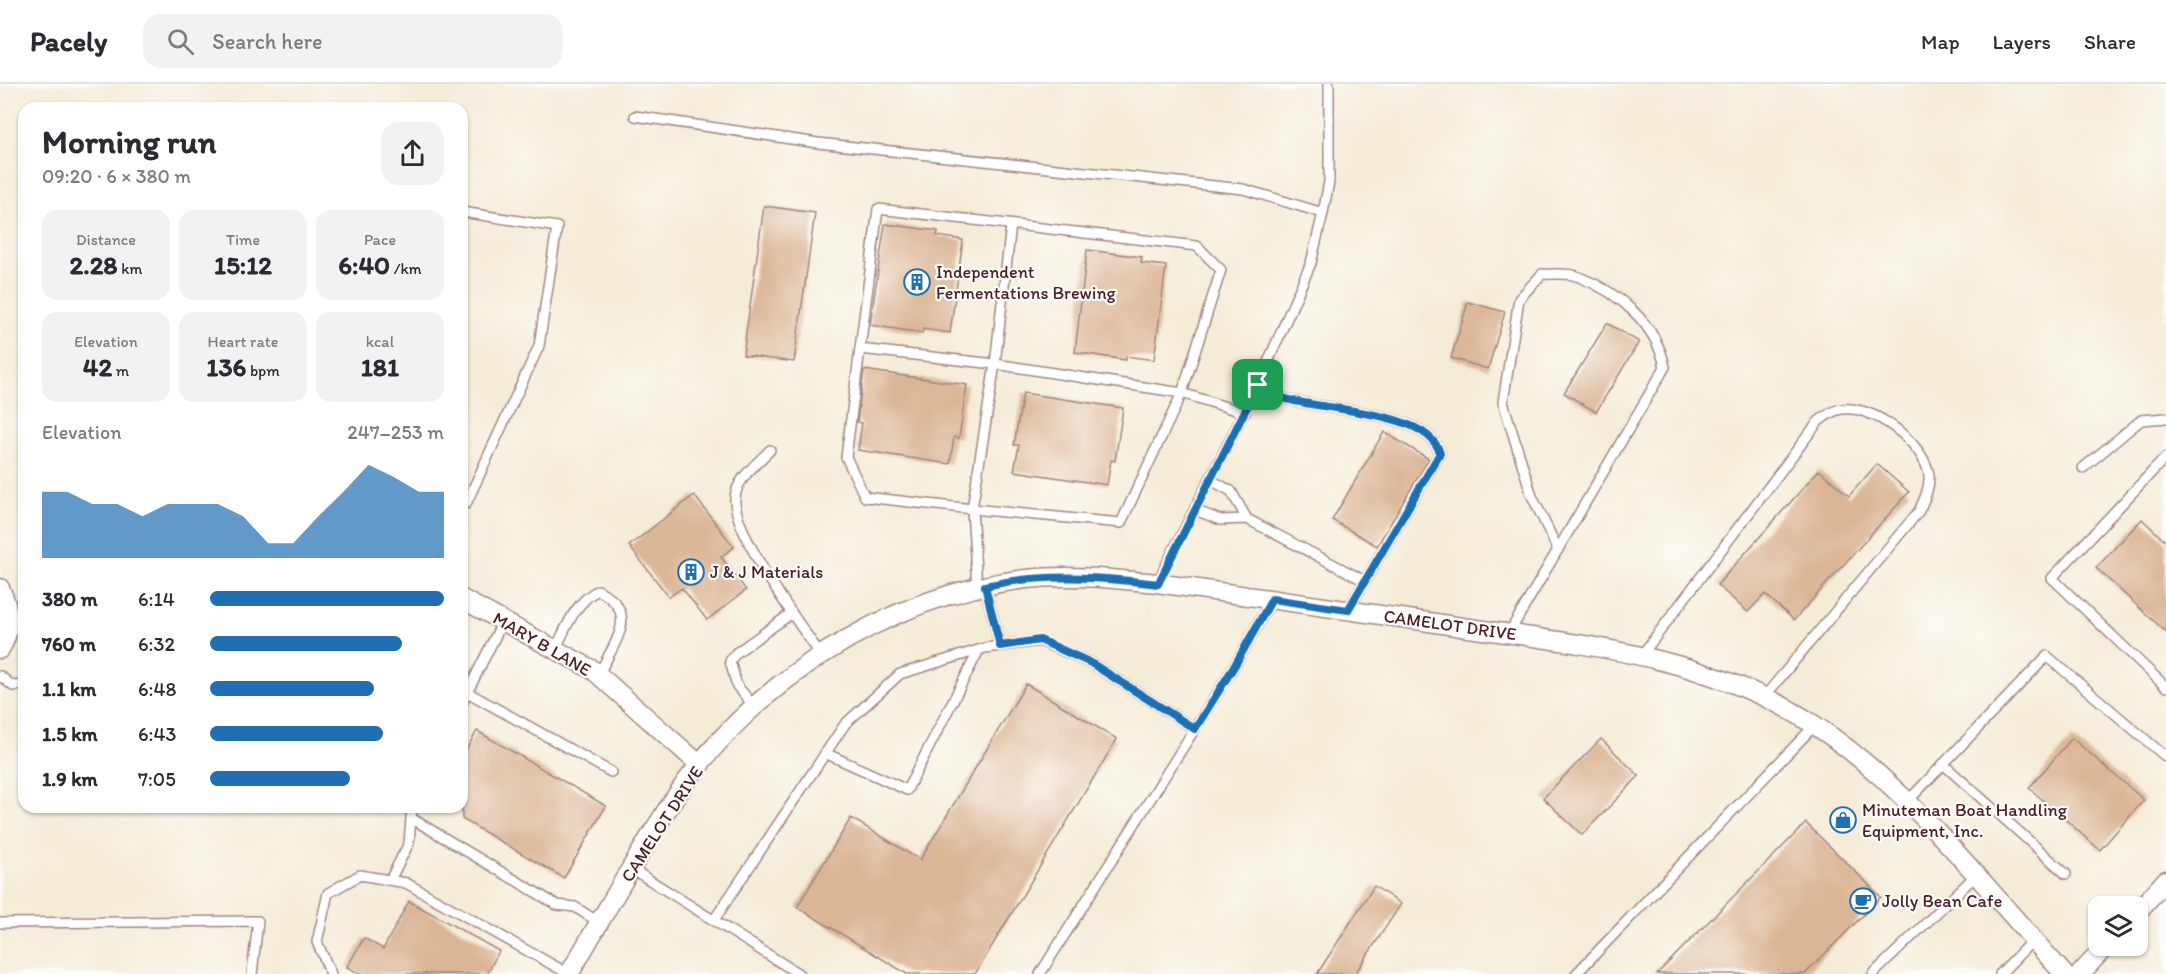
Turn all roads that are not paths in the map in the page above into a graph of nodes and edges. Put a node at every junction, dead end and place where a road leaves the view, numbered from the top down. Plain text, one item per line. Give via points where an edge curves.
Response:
1 (1329, 84) edge
2 (635, 116) dead end
3 (468, 213) edge
4 (1323, 213) junction
5 (1011, 225) junction
6 (860, 349) junction
7 (995, 364) junction
8 (1258, 385) junction
9 (1182, 393) junction
10 (1245, 413) junction
11 (2166, 418) edge
12 (770, 450) dead end
13 (2166, 457) edge
14 (2083, 468) dead end
15 (1211, 480) junction
16 (468, 500) edge
17 (972, 509) junction
18 (1195, 510) junction
19 (1247, 519) junction
20 (1558, 550) junction
21 (1365, 581) junction
22 (1158, 584) junction
23 (981, 587) junction
24 (0, 588) edge
25 (1272, 599) junction
26 (468, 602) edge
27 (1348, 610) junction
28 (792, 613) junction
29 (503, 621) junction
30 (16, 623) edge
31 (1509, 633) junction
32 (1000, 646) junction
33 (0, 649) edge
34 (555, 650) junction
35 (979, 650) junction
36 (821, 655) junction
37 (1641, 656) junction
38 (0, 676) edge
39 (598, 676) junction
40 (18, 686) edge
41 (2166, 687) edge
42 (468, 690) edge
43 (468, 693) edge
44 (1765, 696) junction
45 (754, 706) junction
46 (1815, 725) junction
47 (1195, 729) junction
48 (825, 753) junction
49 (2166, 757) edge
50 (1943, 764) junction
51 (700, 765) junction
52 (611, 772) dead end
53 (1906, 802) junction
54 (411, 813) edge
55 (411, 818) junction
56 (632, 869) junction
57 (2066, 874) dead end
58 (1976, 876) junction
59 (390, 880) junction
60 (2166, 880) edge
61 (2148, 900) edge
62 (714, 920) junction
63 (0, 923) edge
64 (600, 923) junction
65 (2033, 940) junction
66 (2097, 956) edge
67 (252, 974) edge
68 (331, 974) edge
69 (569, 974) edge
70 (799, 974) edge
71 (1040, 974) edge
72 (1576, 974) edge
73 (1873, 974) edge
74 (2000, 974) edge
75 (2064, 974) edge
76 (2080, 974) edge

1 - 4 lane via 1329,182
2 - 4 lane via 818,143 1243,189
3 - 16 lane via 557,227 539,346
4 - 8 lane via 1311,263
5 - 6 lane via 878,209
5 - 7 lane
5 - 9 lane via 1197,246 1221,270
6 - 7 lane
6 - 17 lane via 846,457 865,496
7 - 9 lane
7 - 17 lane
8 - 10 lane
8 - 21 lane via 1282,398 1407,423 1429,435 1436,444 1440,453
9 - 10 lane
9 - 17 lane via 1121,523
10 - 15 lane
11 - 14 lane via 2141,420
12 - 28 lane via 739,484 735,497 737,517
13 - 41 lane via 2052,578
15 - 18 lane
15 - 19 lane via 1231,491
17 - 23 lane
18 - 19 lane via 1220,520
18 - 22 lane
19 - 21 lane
20 - 20 lane via 1665,367 1661,348 1643,319 1617,298 1577,276 1542,274 1519,299 1503,402 1532,496
20 - 31 lane
21 - 27 lane
22 - 23 street, CAMELOT DRIVE via 1047,577
22 - 25 street, CAMELOT DRIVE
23 - 32 lane
23 - 36 street, CAMELOT DRIVE via 909,611
24 - 30 street
25 - 27 street, CAMELOT DRIVE
25 - 47 lane
26 - 29 street, MARY B LANE
27 - 31 street, CAMELOT DRIVE
28 - 36 lane
28 - 45 lane via 730,661 737,686
29 - 34 street, MARY B LANE
29 - 42 lane
30 - 33 street
31 - 37 street, CAMELOT DRIVE
32 - 35 lane
32 - 47 lane via 1040,640 1091,663
34 - 39 street, MARY B LANE
34 - 39 lane via 578,607 590,595 598,590 614,598 623,618
35 - 48 lane via 900,674 844,724
35 - 48 lane via 907,790
36 - 45 street, CAMELOT DRIVE
37 - 44 street, CAMELOT DRIVE via 1707,674
37 - 44 lane via 1818,422 1842,409 1874,414 1897,429 1923,461 1929,475 1928,489 1919,511
38 - 40 lane
39 - 51 street, MARY B LANE
43 - 52 lane
44 - 46 street, CAMELOT DRIVE
45 - 51 street, CAMELOT DRIVE
46 - 53 street, CAMELOT DRIVE via 1844,745
46 - 72 lane
47 - 71 lane
48 - 62 lane
49 - 50 lane via 2047,656
50 - 53 lane
50 - 57 lane
51 - 56 street, CAMELOT DRIVE via 672,801
53 - 58 street, CAMELOT DRIVE
54 - 55 lane
55 - 59 lane via 409,843
55 - 64 lane via 557,905 575,907
56 - 62 lane
56 - 64 street, CAMELOT DRIVE
58 - 65 street, CAMELOT DRIVE
58 - 73 lane
59 - 68 lane via 360,875 328,893 317,942
59 - 69 lane via 406,883
60 - 61 street
62 - 70 lane
63 - 67 lane via 258,921
64 - 69 street, CAMELOT DRIVE
65 - 74 lane
65 - 75 street, CAMELOT DRIVE
66 - 76 street

